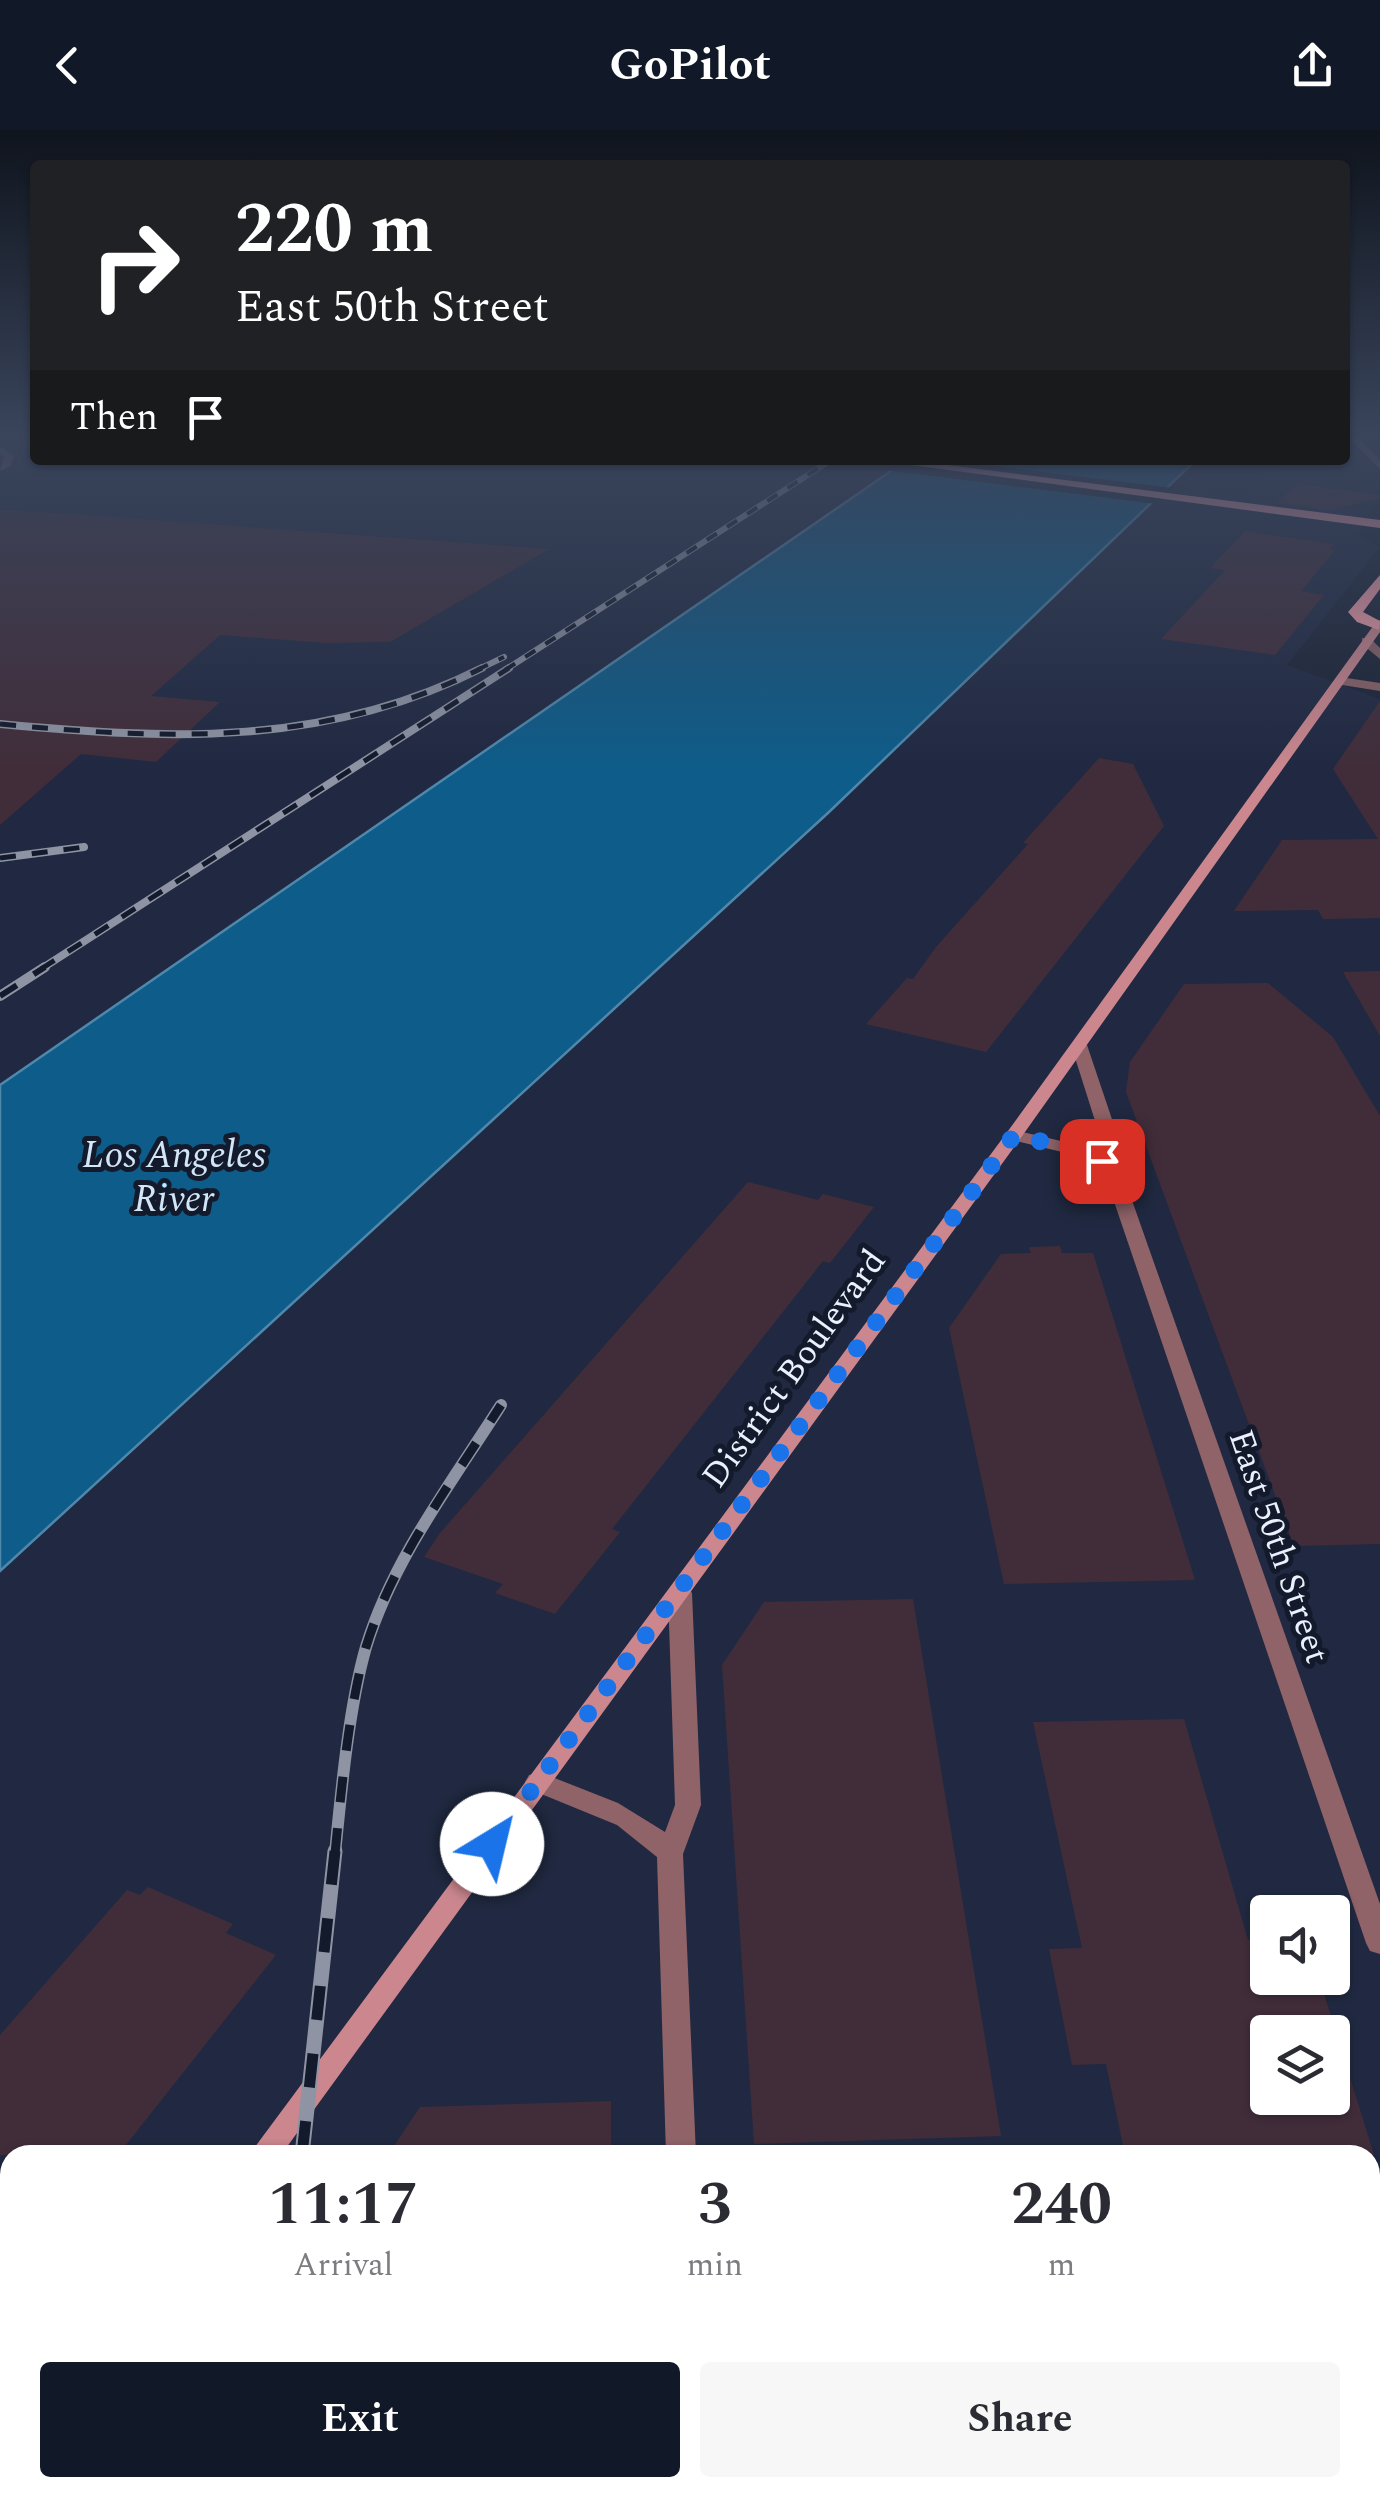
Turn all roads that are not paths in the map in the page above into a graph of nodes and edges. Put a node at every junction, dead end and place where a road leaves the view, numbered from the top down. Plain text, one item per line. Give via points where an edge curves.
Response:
1 (1380, 580) edge
2 (1379, 625) edge
3 (1366, 642) junction
4 (1380, 654) edge
5 (1340, 681) junction
6 (1380, 688) edge
7 (1078, 1045) junction
8 (1014, 1135) junction
9 (1113, 1172) junction
10 (680, 1593) junction
11 (538, 1782) junction
12 (670, 1854) junction
13 (1380, 1942) edge
14 (271, 2145) edge
15 (681, 2145) edge

1 - 2 main road via 1355,612
2 - 3 main road, District Boulevard
3 - 4 street
3 - 5 main road, District Boulevard
5 - 6 street
5 - 7 main road, District Boulevard
7 - 8 main road, District Boulevard
7 - 9 street, East 50th Street via 1112,1146
8 - 9 street via 1085,1152
8 - 10 main road, District Boulevard
9 - 13 street, East 50th Street
10 - 11 main road, District Boulevard
10 - 12 street via 688,1806
11 - 12 street via 633,1822
11 - 14 main road, District Boulevard
12 - 15 street

